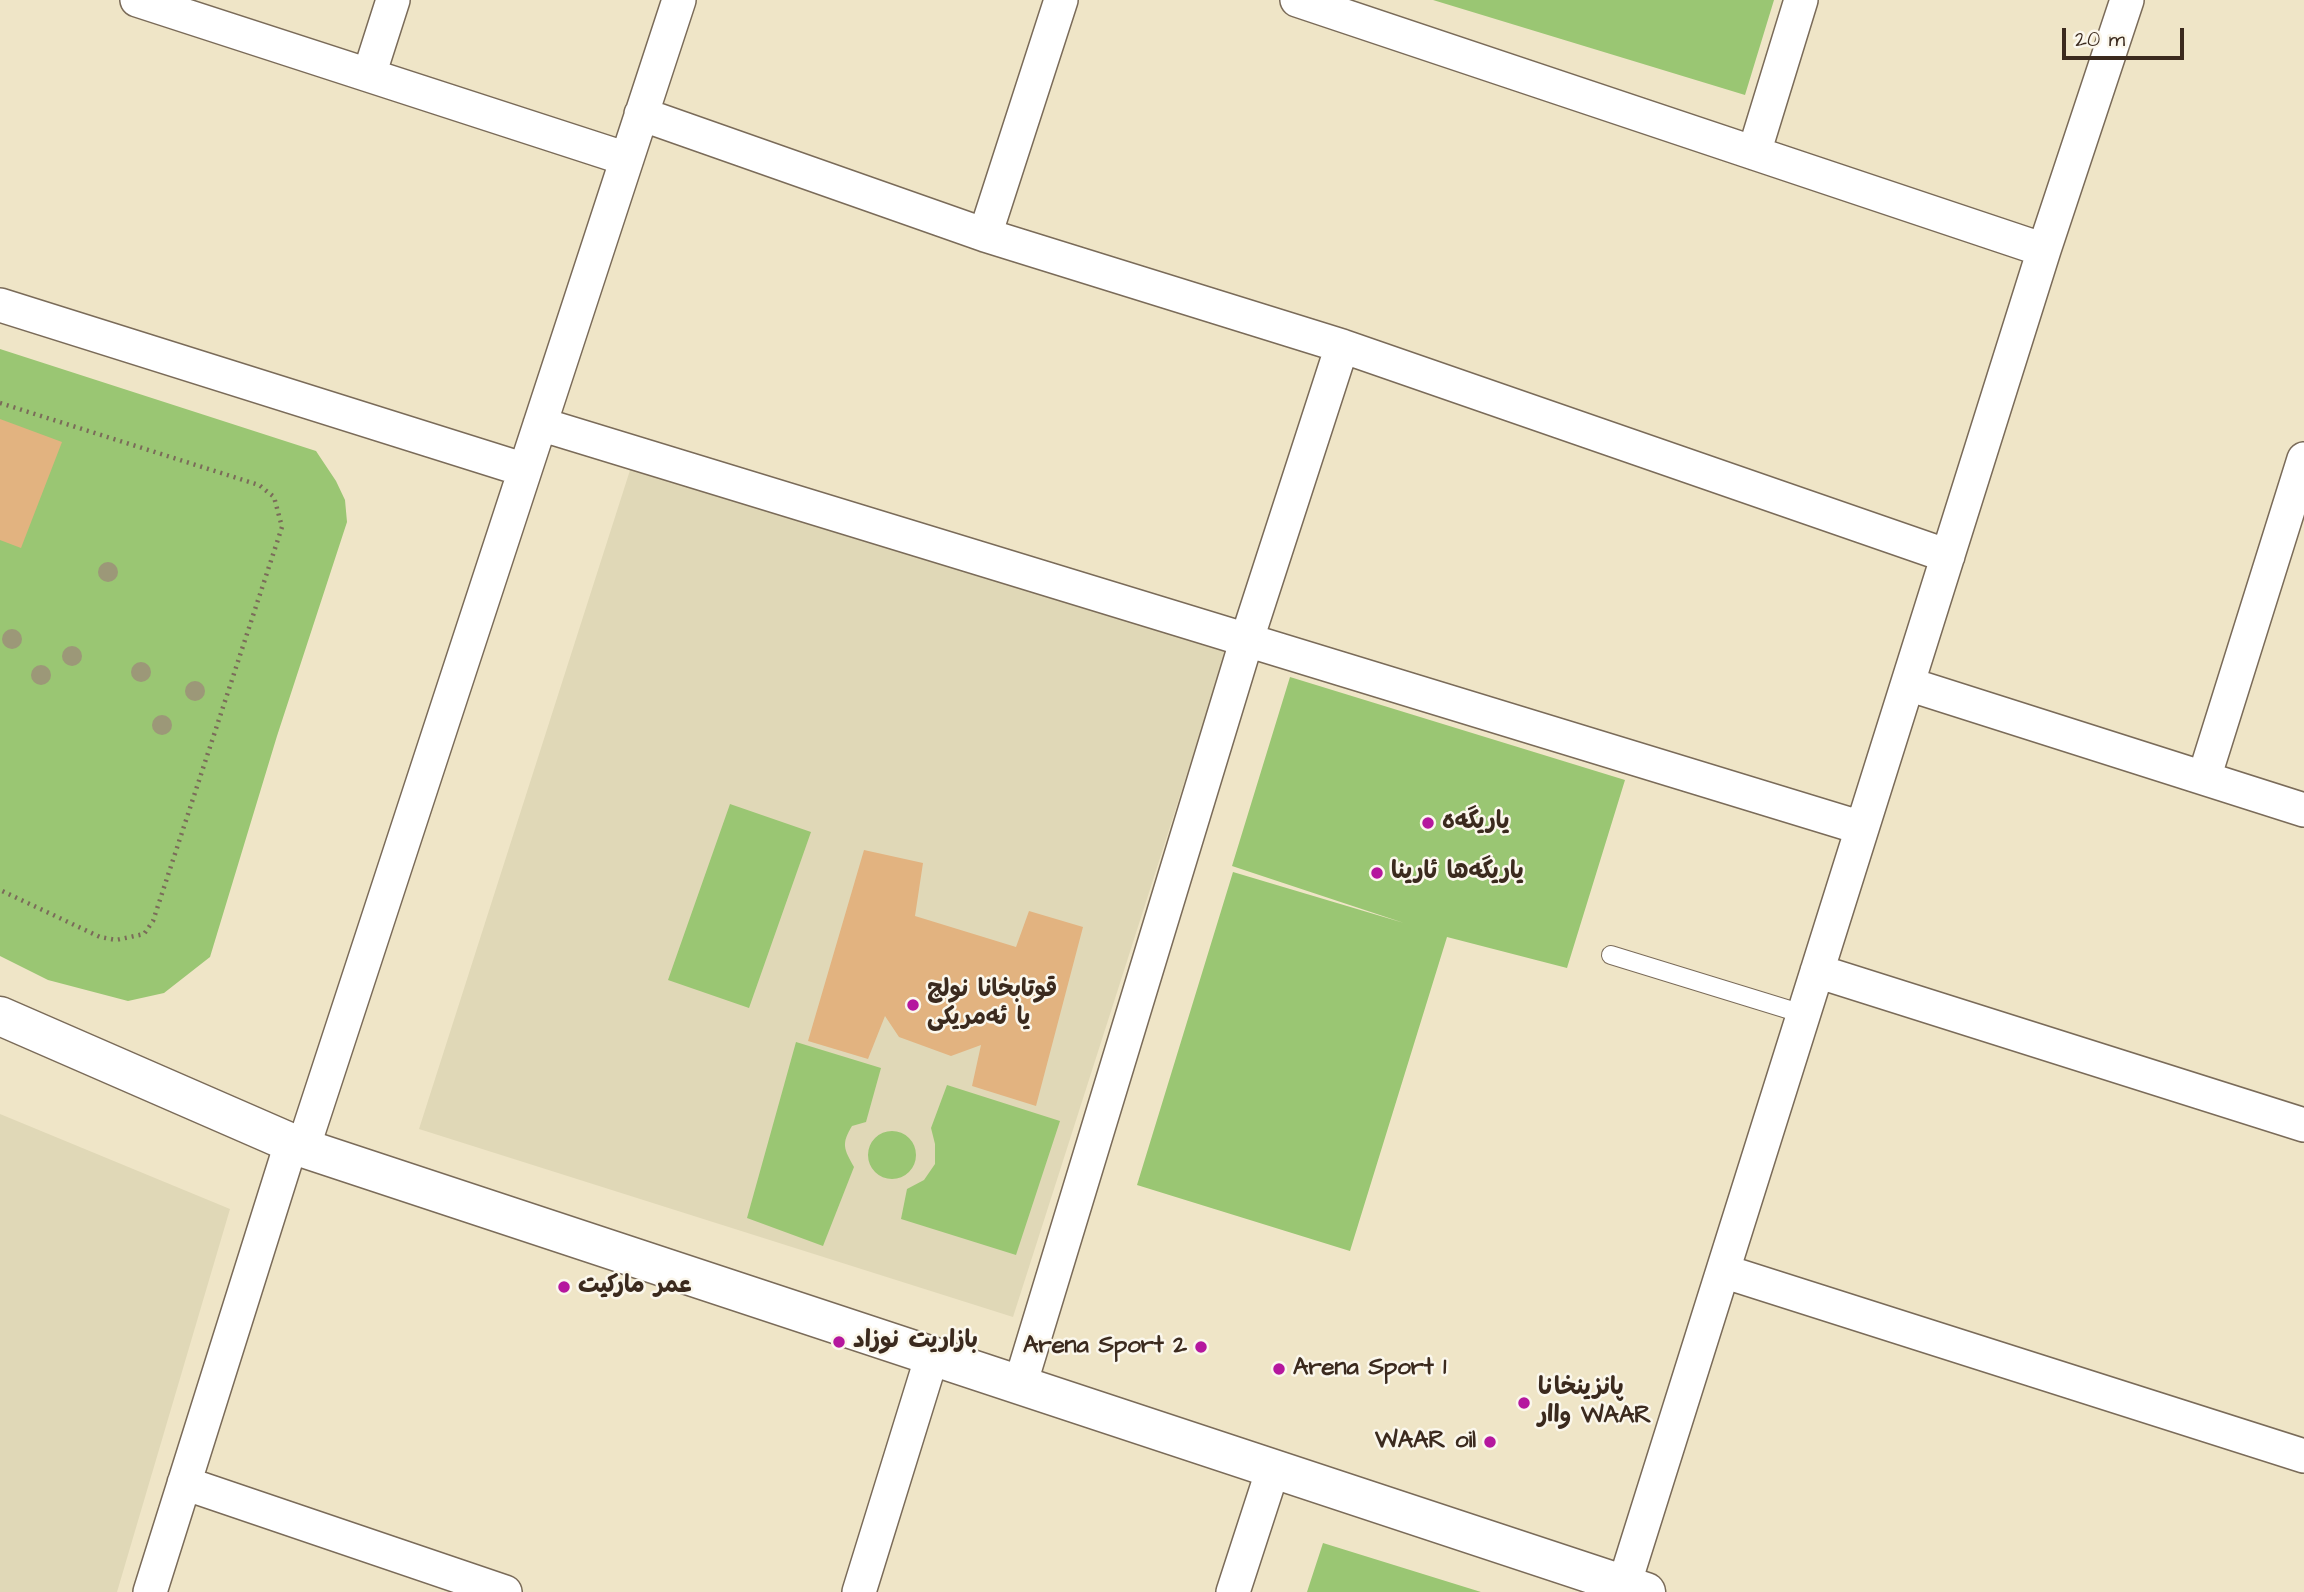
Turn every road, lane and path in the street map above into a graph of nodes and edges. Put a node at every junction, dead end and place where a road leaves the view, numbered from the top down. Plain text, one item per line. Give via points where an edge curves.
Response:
1 (137, 0) edge
2 (393, 0) edge
3 (679, 0) edge
4 (1062, 0) edge
5 (1297, 0) edge
6 (1801, 0) edge
7 (2127, 0) edge
8 (369, 75) junction
9 (641, 114) junction
10 (1754, 153) junction
11 (626, 159) junction
12 (985, 235) junction
13 (2044, 250) junction
14 (0, 305) edge
15 (1342, 346) junction
16 (0, 403) edge
17 (540, 424) junction
18 (2304, 459) edge
19 (525, 470) junction
20 (1948, 556) junction
21 (1247, 639) junction
22 (1908, 684) junction
23 (2204, 778) junction
24 (2304, 810) edge
25 (1862, 828) junction
26 (0, 890) edge
27 (1611, 955) dead end
28 (1817, 971) junction
29 (1803, 1014) junction
30 (0, 1016) edge
31 (2304, 1125) edge
32 (297, 1146) junction
33 (1723, 1271) junction
34 (933, 1356) junction
35 (1020, 1385) junction
36 (2304, 1456) edge
37 (1273, 1469) junction
38 (184, 1483) junction
39 (1635, 1588) edge
40 (150, 1592) edge
41 (505, 1592) edge
42 (859, 1592) edge
43 (1233, 1592) edge

1 - 8 street
2 - 8 street
3 - 9 street
4 - 12 street
5 - 10 street
6 - 10 street
7 - 13 street
8 - 11 street
9 - 11 street
9 - 12 street
10 - 13 street
11 - 17 street
12 - 15 street
13 - 20 street
14 - 19 street
15 - 20 street
15 - 21 street
16 - 26 path via 259,485 274,497 282,527 153,921 144,934 116,940 100,937
17 - 19 street
17 - 21 street
18 - 23 street
19 - 32 street
20 - 22 street
21 - 25 street
21 - 35 street
22 - 23 street
22 - 25 street
23 - 24 street
25 - 28 street
27 - 29 lane
28 - 29 street
28 - 31 street
29 - 33 street
30 - 32 street
32 - 34 street
32 - 38 street
33 - 36 street
33 - 39 street
34 - 35 street
34 - 42 street
35 - 37 street
37 - 39 street
37 - 43 street
38 - 40 street
38 - 41 street

